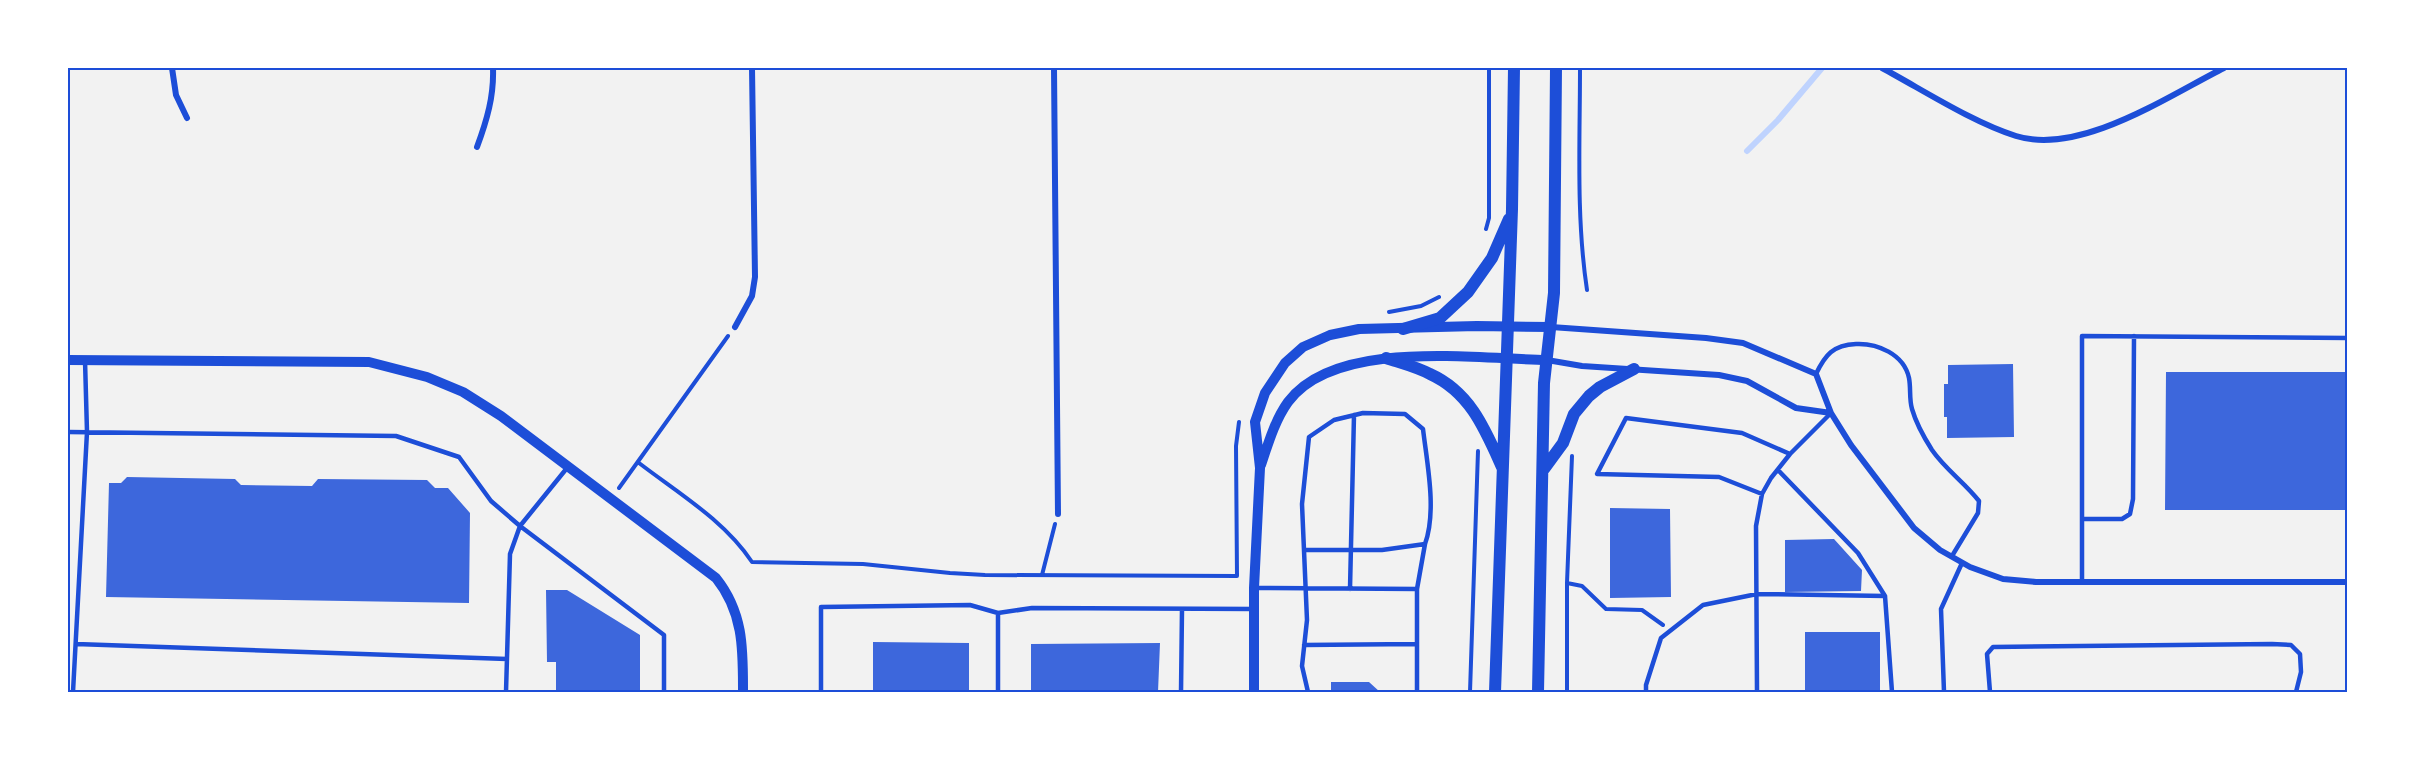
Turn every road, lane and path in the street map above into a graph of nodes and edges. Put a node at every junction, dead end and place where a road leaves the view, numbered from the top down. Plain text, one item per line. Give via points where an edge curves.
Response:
1 (172, 68) edge
2 (493, 68) edge
3 (752, 68) edge
4 (1054, 68) edge
5 (1489, 68) edge
6 (1514, 68) edge
7 (1556, 68) edge
8 (1580, 68) edge
9 (1882, 68) edge
10 (2224, 68) edge
11 (187, 118) dead end
12 (477, 147) dead end
13 (1512, 209) junction
14 (1486, 230) dead end
15 (1587, 290) dead end
16 (735, 327) joint
17 (1508, 327) junction
18 (1551, 327) junction
19 (1403, 329) junction
20 (2134, 336) junction
21 (2348, 338) edge
22 (1386, 358) junction
23 (1507, 359) junction
24 (68, 360) edge
25 (85, 360) junction
26 (1547, 360) junction
27 (1634, 369) junction
28 (1816, 374) junction
29 (1831, 413) junction
30 (1354, 415) junction
31 (68, 432) edge
32 (87, 432) junction
33 (1478, 449) dead end
34 (1573, 452) dead end
35 (1790, 454) junction
36 (639, 463) junction
37 (568, 466) junction
38 (1260, 468) junction
39 (1544, 469) junction
40 (1778, 470) junction
41 (1504, 471) junction
42 (1762, 494) junction
43 (612, 498) junction
44 (1058, 514) joint
45 (2082, 519) junction
46 (520, 526) junction
47 (1425, 544) junction
48 (1305, 550) junction
49 (1350, 550) junction
50 (1952, 556) junction
51 (1962, 563) junction
52 (1042, 575) junction
53 (1237, 576) dead end
54 (2082, 582) junction
55 (2348, 582) edge
56 (1567, 583) junction
57 (1254, 588) junction
58 (1307, 589) junction
59 (1350, 589) junction
60 (1417, 589) junction
61 (1756, 594) junction
62 (1885, 596) junction
63 (1182, 609) junction
64 (1254, 609) junction
65 (998, 614) junction
66 (1671, 630) junction
67 (76, 644) junction
68 (1417, 644) junction
69 (1304, 645) junction
70 (507, 659) junction
71 (73, 693) edge
72 (506, 693) edge
73 (664, 693) edge
74 (743, 693) edge
75 (821, 693) edge
76 (998, 693) edge
77 (1181, 693) edge
78 (1254, 693) edge
79 (1308, 693) edge
80 (1417, 693) edge
81 (1470, 693) edge
82 (1495, 693) edge
83 (1538, 693) edge
84 (1567, 693) edge
85 (1646, 693) edge
86 (1757, 693) edge
87 (1892, 693) edge
88 (1944, 693) edge
89 (1990, 693) edge
90 (2296, 693) edge

1 - 11 street via 176,94
2 - 12 street via 489,117
3 - 16 street via 755,277 752,296
4 - 44 street
5 - 14 path
6 - 13 main road
7 - 18 main road
8 - 15 path via 1579,211
9 - 10 street via 1988,125 2018,137 2048,140 2079,137 2109,127
13 - 17 main road
13 - 19 main road via 1492,258 1468,292 1440,318
16 - 36 path
17 - 18 street
17 - 19 street
17 - 23 main road
18 - 26 main road
18 - 28 street via 1743,343
19 - 38 street via 1359,329 1330,335 1303,347 1285,363 1265,393 1255,422
20 - 21 lane
20 - 45 lane via 2130,514 2122,519
20 - 45 lane via 2082,336
22 - 23 street
22 - 38 street via 1350,364 1301,388 1287,402
22 - 41 main road via 1429,373 1460,393 1480,418
23 - 26 street
23 - 41 main road
24 - 25 street
25 - 32 lane
25 - 37 street via 369,362 426,377 463,392
26 - 27 street
26 - 39 main road
27 - 29 street via 1719,375 1747,381 1796,408
27 - 39 main road via 1589,396 1574,414 1563,442
28 - 29 street
28 - 50 lane via 1824,357 1846,344 1863,343 1886,349 1903,364 1909,377 1912,411 1932,450 1979,501 1978,513
29 - 35 lane
29 - 50 street via 1914,528
30 - 47 lane via 1405,414 1423,429 1429,477 1429,531
30 - 48 lane via 1334,420 1309,437 1302,504
30 - 49 lane
31 - 32 lane
32 - 46 lane via 396,436 459,457 491,501
32 - 67 lane
33 - 81 path
34 - 56 path
35 - 40 lane
35 - 42 lane via 1742,432 1626,418 1597,474 1719,477
36 - 43 path
36 - 52 path via 716,521 752,562
37 - 43 street
37 - 46 lane
38 - 57 street
39 - 83 main road
40 - 42 lane
40 - 62 lane via 1858,553
41 - 82 main road
42 - 61 lane via 1756,526
43 - 74 street via 716,578 728,593 740,630
44 - 52 path
45 - 54 lane
46 - 70 lane via 510,554
46 - 73 lane via 664,635
47 - 49 lane
47 - 60 lane
48 - 49 lane
48 - 58 lane
49 - 59 lane
50 - 51 street
51 - 54 street via 2003,579
51 - 88 lane via 1941,609
52 - 53 path
54 - 55 street
56 - 66 path via 1582,586 1606,609 1642,610
56 - 84 path
57 - 58 lane
57 - 64 street
58 - 59 lane
58 - 69 lane
59 - 60 lane
60 - 68 lane
61 - 62 lane
61 - 66 lane via 1703,605
61 - 86 lane
62 - 87 lane
63 - 64 lane
63 - 65 lane via 1032,608
63 - 77 lane
64 - 78 street
65 - 75 lane via 970,605 821,607
65 - 76 lane
66 - 85 lane via 1661,638
67 - 70 lane
67 - 71 lane
68 - 69 lane
68 - 80 lane
69 - 79 lane via 1302,666
70 - 72 lane
89 - 90 lane via 1987,654 1993,647 2272,644 2291,645 2300,654

